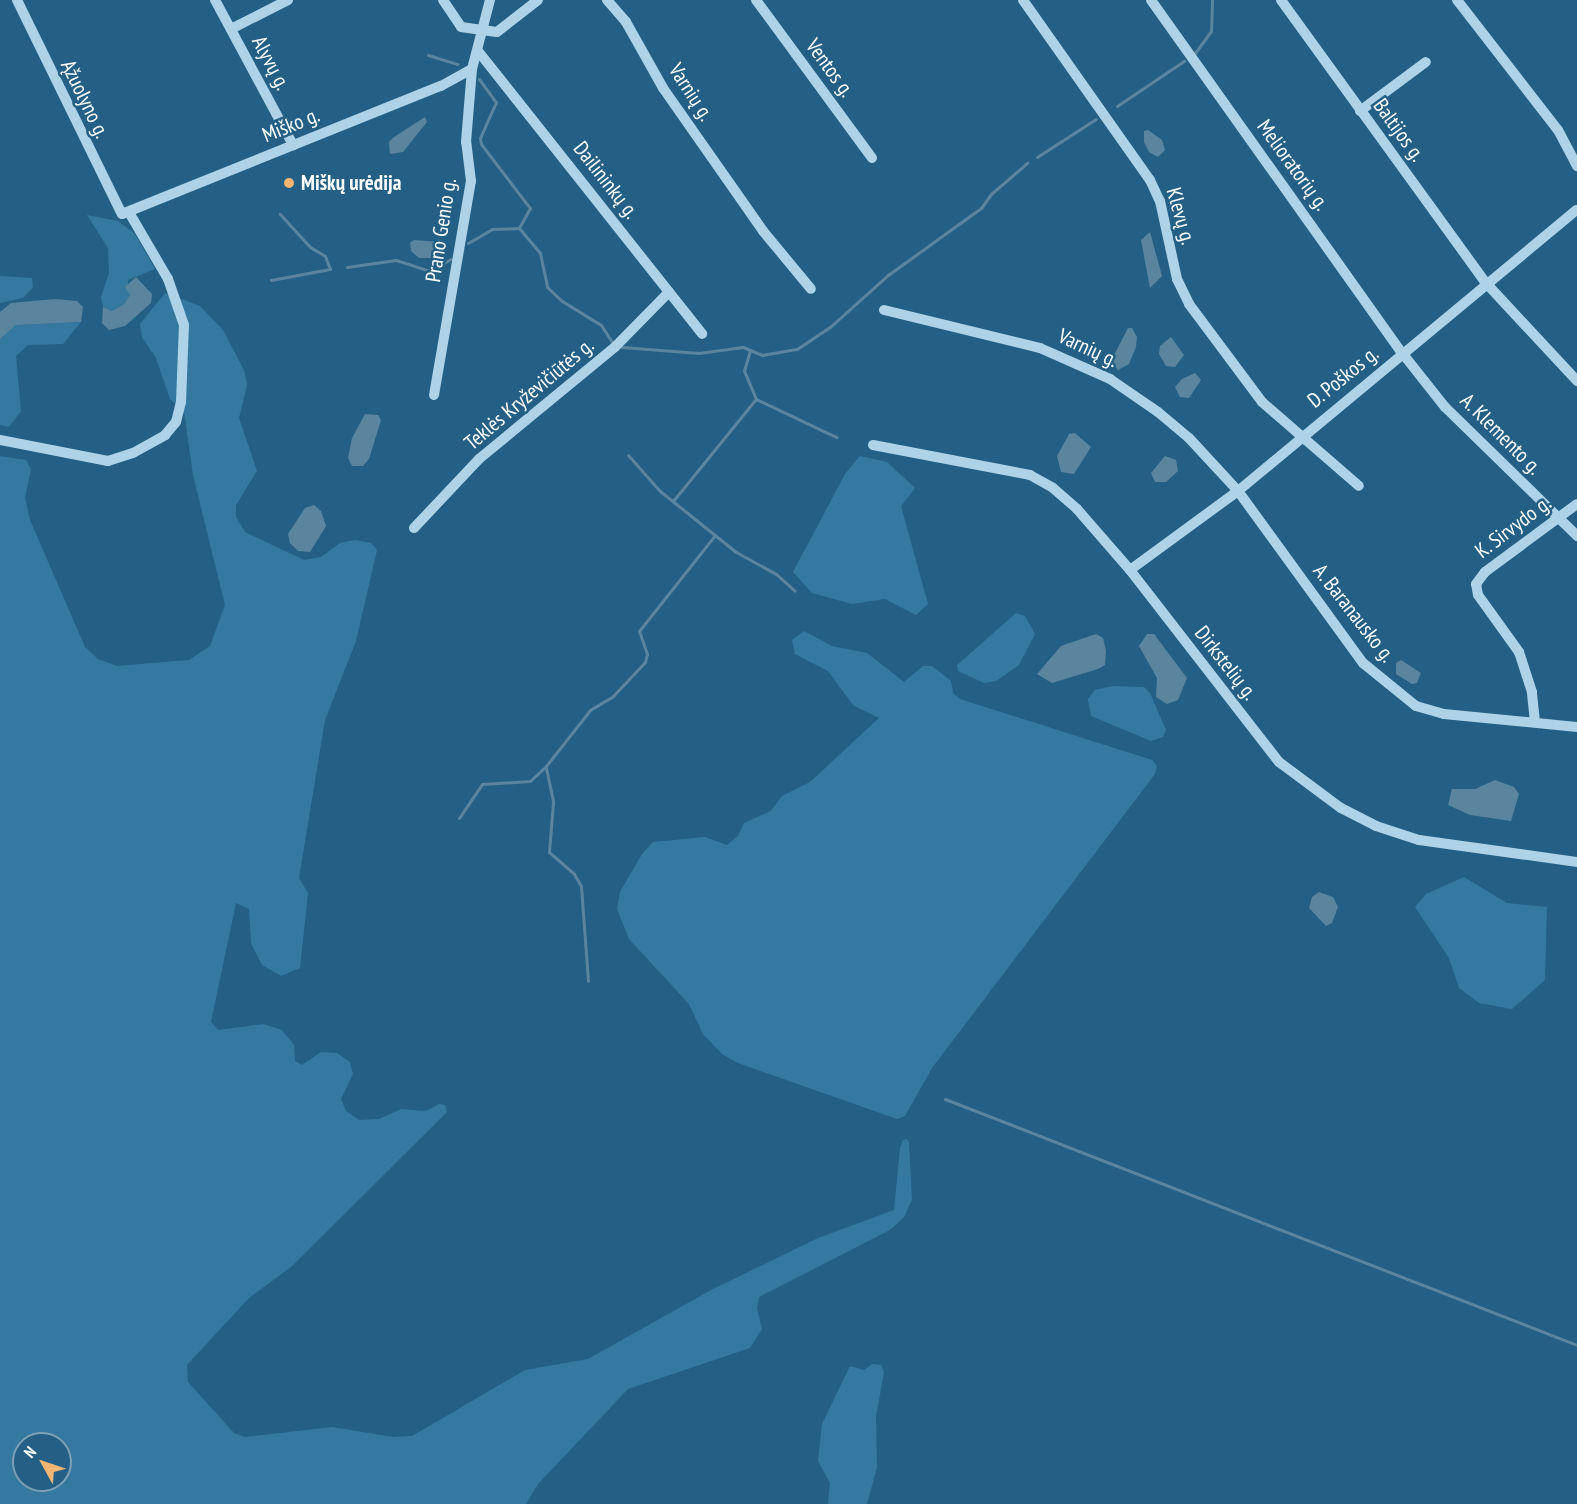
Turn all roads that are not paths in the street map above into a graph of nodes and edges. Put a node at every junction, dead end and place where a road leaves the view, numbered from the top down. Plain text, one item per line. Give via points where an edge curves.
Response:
1 (17, 0) edge
2 (215, 0) edge
3 (288, 0) edge
4 (443, 0) edge
5 (490, 0) edge
6 (538, 0) edge
7 (607, 0) edge
8 (756, 0) edge
9 (1023, 0) edge
10 (1151, 0) edge
11 (1281, 0) edge
12 (1457, 0) edge
13 (231, 29) junction
14 (484, 31) junction
15 (478, 51) junction
16 (1426, 62) dead end
17 (472, 69) junction
18 (1360, 111) junction
19 (293, 145) junction
20 (872, 159) dead end
21 (1577, 166) edge
22 (1577, 210) edge
23 (126, 214) junction
24 (1486, 283) junction
25 (811, 289) dead end
26 (669, 292) junction
27 (884, 310) dead end
28 (702, 334) dead end
29 (1403, 354) junction
30 (1577, 381) edge
31 (434, 395) dead end
32 (1304, 434) junction
33 (0, 440) edge
34 (873, 445) dead end
35 (1359, 486) dead end
36 (1238, 491) junction
37 (1577, 504) edge
38 (1559, 518) junction
39 (414, 528) dead end
40 (1577, 536) edge
41 (1130, 570) junction
42 (1536, 722) junction
43 (1577, 728) edge
44 (1577, 862) edge

1 - 23 street, Ąžuolyno g.
2 - 13 street, Alyvų g.
3 - 13 street
4 - 14 street via 461,27
5 - 14 street, Prano Genio g.
6 - 14 street via 504,29
7 - 25 street, Varnių g. via 626,22 663,88 763,231
8 - 20 street, Ventos g.
9 - 32 street, Klevų g. via 1150,180 1160,201 1177,279 1189,304 1262,402
10 - 29 street, Melioratorių g.
11 - 18 street, Baltijos g.
12 - 21 street via 1558,130
13 - 19 street, Alyvų g.
14 - 15 street, Prano Genio g.
15 - 17 street, Prano Genio g.
15 - 26 street, Dailininkų g.
16 - 18 street
17 - 19 street, Miško g. via 441,86
17 - 31 street, Prano Genio g. via 466,142 471,181
18 - 24 street, Baltijos g.
19 - 23 street, Miško g.
22 - 24 street, D. Poškos g.
23 - 33 street, Ąžuolyno g. via 168,279 184,325 181,402 176,423 165,435 133,453 108,461
24 - 29 street, D. Poškos g.
24 - 30 street, Baltijos g.
26 - 28 street, Dailininkų g.
26 - 39 street, Teklės Kryževičiūtės g. via 615,347 479,459
27 - 36 street, Varnių g. via 1040,348 1110,379 1189,438
29 - 32 street, D. Poškos g.
29 - 38 street, A. Klemento g. via 1446,407
32 - 35 street, Klevų g.
32 - 36 street, D. Poškos g.
34 - 41 street, Dirkstelių g. via 1030,475 1077,509
36 - 41 street, D. Poškos g.
36 - 42 street, A. Baranausko g. via 1363,663 1387,686 1416,706 1444,714
37 - 38 street, K. Sirvydo g.
38 - 40 street, A. Klemento g.
38 - 42 street, K. Sirvydo g. via 1485,572 1476,584 1478,595 1519,652 1532,692
41 - 44 street, Dirkstelių g. via 1279,762 1341,808 1376,826 1419,840
42 - 43 street, A. Baranausko g.

